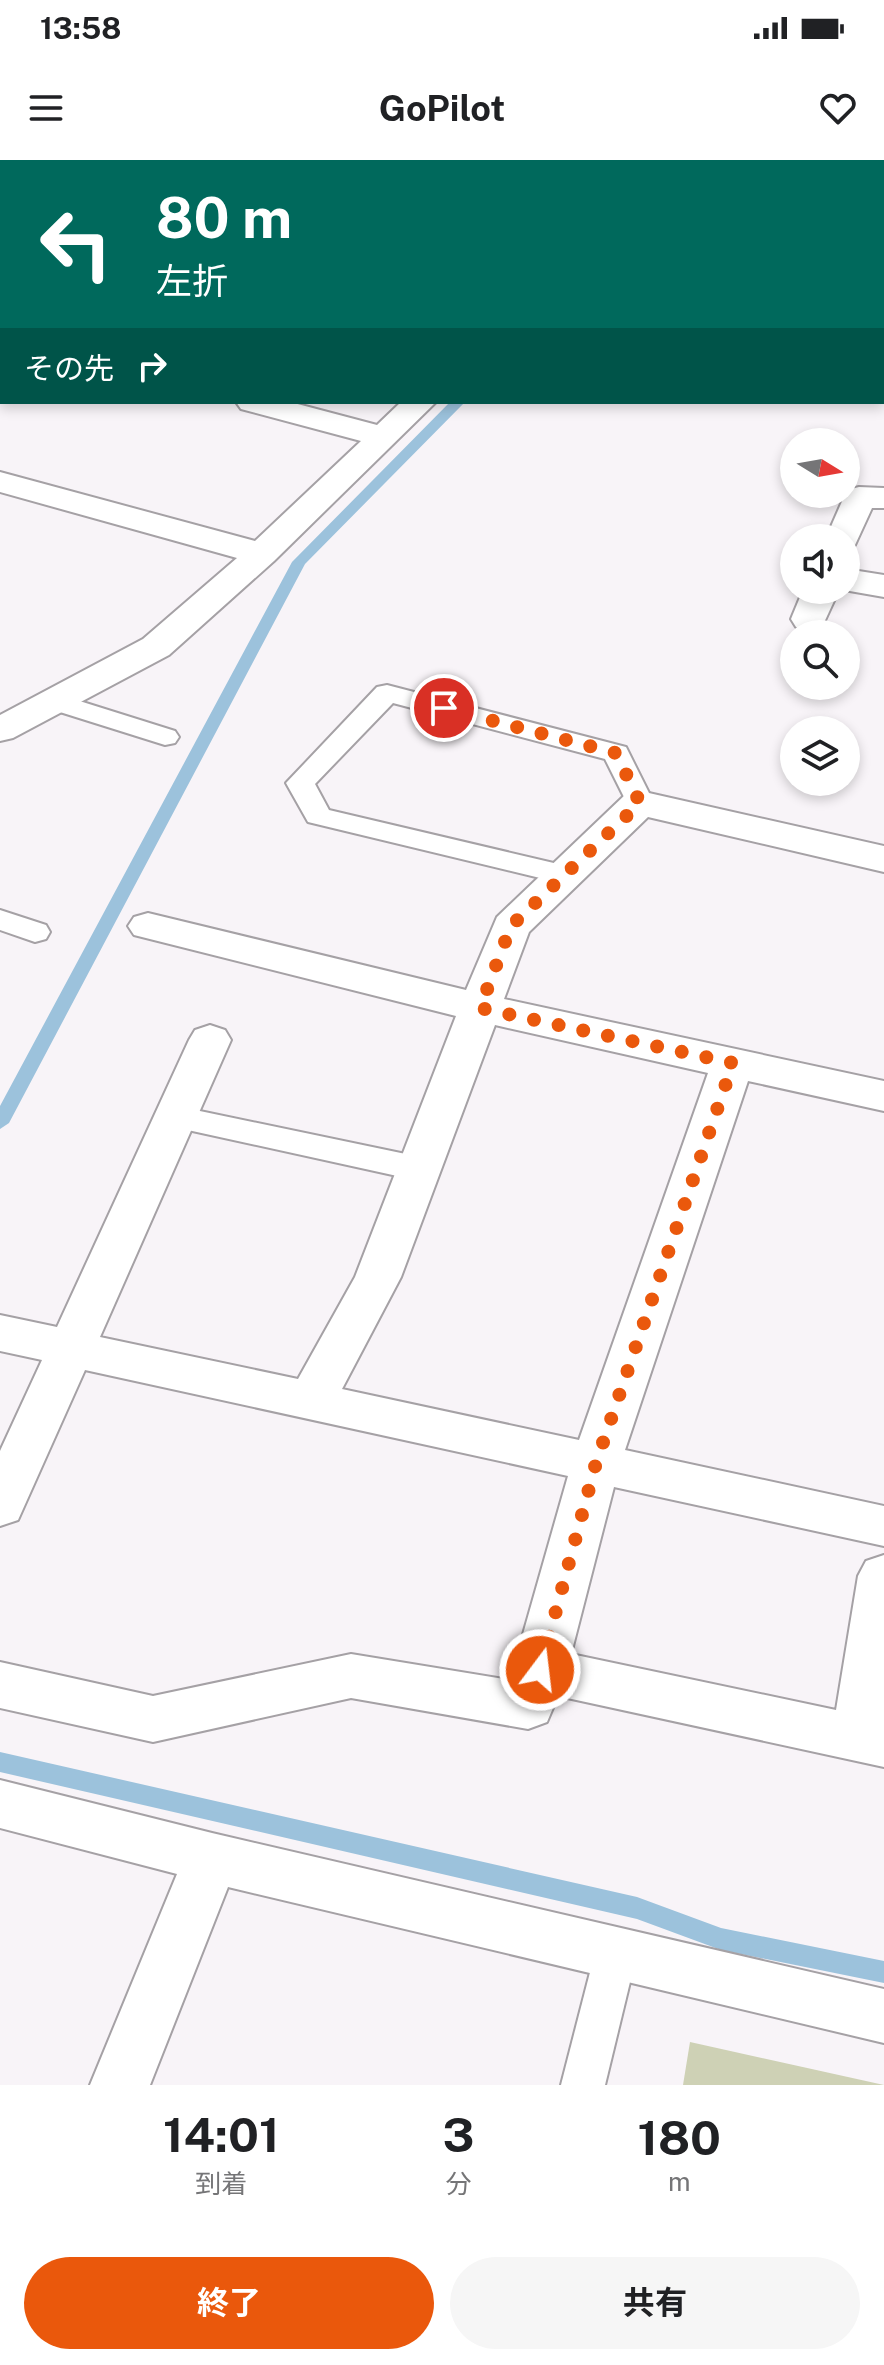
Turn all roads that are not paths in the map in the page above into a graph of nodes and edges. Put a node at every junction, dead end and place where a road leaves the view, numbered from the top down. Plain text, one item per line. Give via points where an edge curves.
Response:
1 (260, 404) edge
2 (418, 404) edge
3 (384, 437) junction
4 (0, 482) edge
5 (884, 496) edge
6 (848, 524) edge
7 (262, 554) junction
8 (860, 582) edge
9 (884, 586) edge
10 (54, 701) junction
11 (0, 730) edge
12 (165, 737) dead end
13 (640, 803) junction
14 (884, 859) edge
15 (565, 875) junction
16 (0, 920) edge
17 (148, 926) dead end
18 (35, 932) dead end
19 (480, 1008) junction
20 (210, 1040) dead end
21 (733, 1063) junction
22 (884, 1096) edge
23 (176, 1117) junction
24 (420, 1169) junction
25 (0, 1333) edge
26 (74, 1349) junction
27 (311, 1401) junction
28 (596, 1463) junction
29 (0, 1506) edge
30 (884, 1526) edge
31 (884, 1576) edge
32 (540, 1670) junction
33 (0, 1685) edge
34 (871, 1741) edge
35 (0, 1804) edge
36 (212, 1858) junction
37 (616, 1953) junction
38 (884, 2016) edge
39 (120, 2085) edge
40 (583, 2085) edge

1 - 3 street
2 - 3 street
3 - 7 street
4 - 7 street
5 - 6 street via 859,497
7 - 10 street via 156,647
8 - 9 street
10 - 11 street
10 - 12 lane
13 - 14 street
13 - 15 street
13 - 15 lane via 616,753 387,693 300,783 318,816
15 - 19 street via 511,926
16 - 18 lane
17 - 19 street
19 - 21 street
19 - 24 street
20 - 23 street
21 - 22 street
21 - 28 street
23 - 24 lane
23 - 26 street
24 - 27 street via 378,1277
25 - 26 street
26 - 27 street
26 - 29 street
27 - 28 street
28 - 30 street
28 - 32 street
31 - 34 street
32 - 33 street via 528,1706 351,1676 153,1719
32 - 34 street
35 - 36 street
36 - 37 street
36 - 39 street
37 - 38 street
37 - 40 lane

